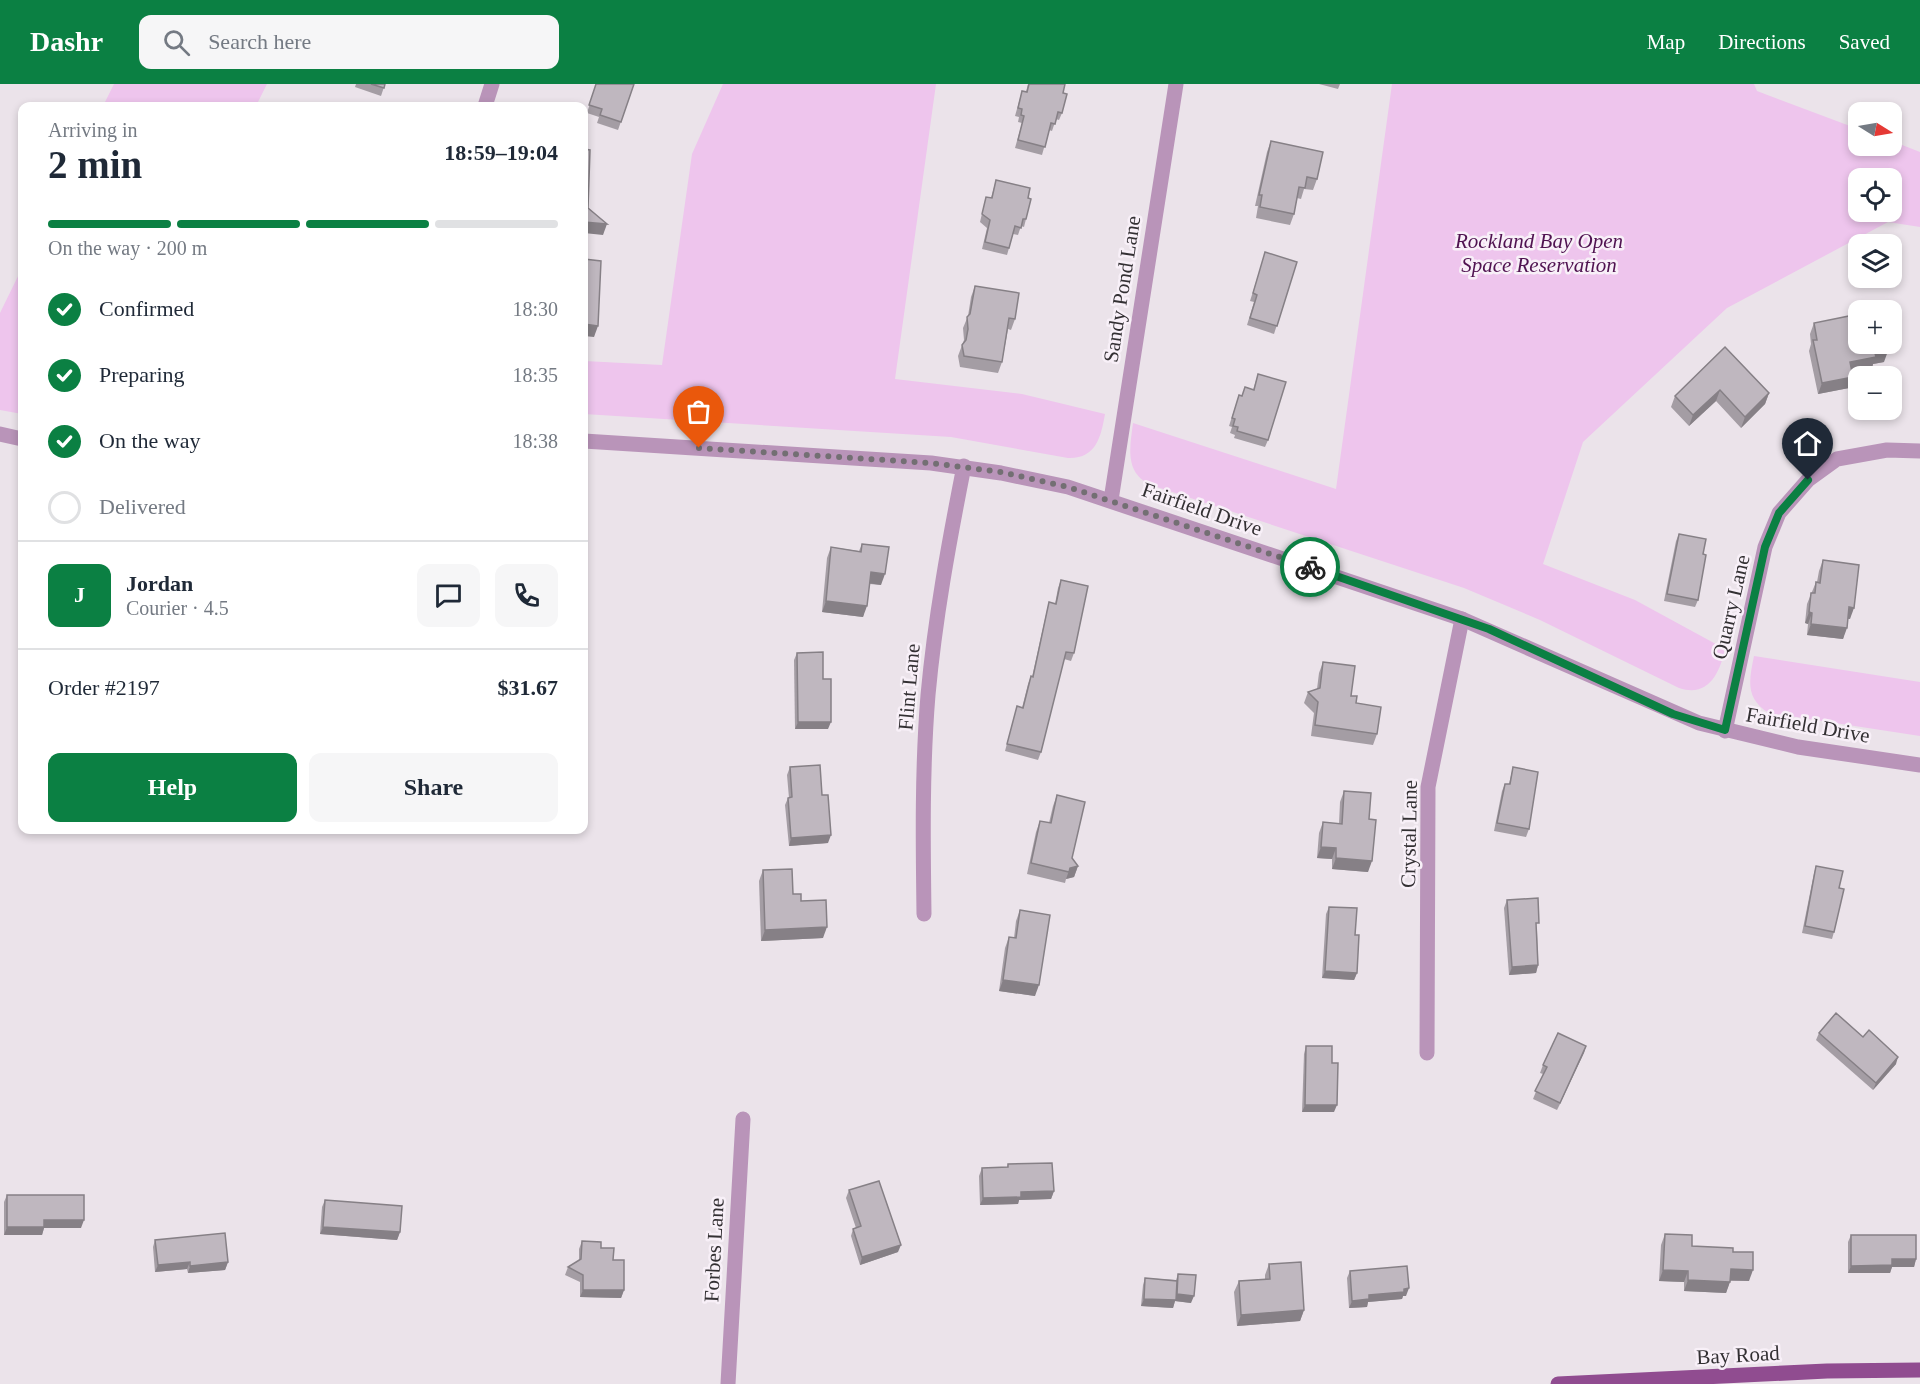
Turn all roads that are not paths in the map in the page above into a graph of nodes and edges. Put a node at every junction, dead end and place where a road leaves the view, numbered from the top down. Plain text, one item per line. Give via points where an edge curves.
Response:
1 (492, 84) edge
2 (1176, 84) edge
3 (486, 102) edge
4 (0, 434) edge
5 (18, 438) edge
6 (588, 441) edge
7 (1920, 451) edge
8 (964, 466) junction
9 (1111, 500) junction
10 (1462, 619) junction
11 (1725, 730) junction
12 (1920, 765) edge
13 (924, 914) dead end
14 (1427, 1053) dead end
15 (743, 1119) dead end
16 (1920, 1370) edge
17 (728, 1384) edge
18 (1558, 1384) edge

1 - 3 street
2 - 9 street, Sandy Pond Lane
4 - 5 street
6 - 8 street, Fairfield Drive
7 - 11 street, Quarry Lane via 1887,450 1837,459 1808,480 1779,513 1765,547
8 - 9 street, Fairfield Drive
8 - 13 street, Flint Lane via 942,578 928,696 923,784
9 - 10 street, Fairfield Drive
10 - 11 street, Fairfield Drive via 1516,640 1673,714
10 - 14 street, Crystal Lane via 1428,787
11 - 12 street, Fairfield Drive via 1798,747
15 - 17 street, Forbes Lane
16 - 18 main road, Bay Road

